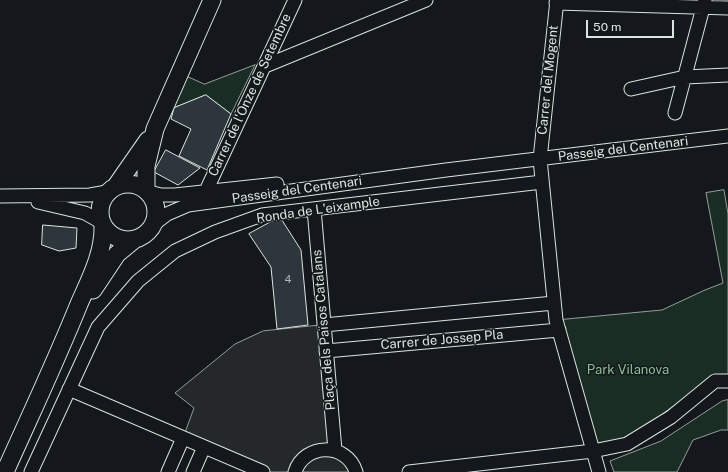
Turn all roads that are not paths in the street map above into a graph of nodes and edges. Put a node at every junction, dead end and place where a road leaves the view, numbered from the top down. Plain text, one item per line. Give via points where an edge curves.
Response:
1 (212, 0) edge
2 (294, 0) edge
3 (426, 0) edge
4 (557, 2) edge
5 (705, 4) edge
6 (728, 6) edge
7 (265, 66) junction
8 (728, 75) edge
9 (685, 77) junction
10 (631, 89) dead end
11 (675, 114) dead end
12 (155, 129) junction
13 (728, 136) edge
14 (540, 159) junction
15 (446, 170) junction
16 (542, 182) junction
17 (112, 189) junction
18 (148, 191) junction
19 (206, 191) junction
20 (7, 197) edge
21 (314, 210) junction
22 (102, 224) junction
23 (154, 224) junction
24 (134, 240) junction
25 (554, 303) junction
26 (72, 322) junction
27 (324, 325) junction
28 (559, 330) junction
29 (326, 351) junction
30 (728, 381) edge
31 (69, 388) junction
32 (183, 438) junction
33 (204, 447) junction
34 (335, 450) junction
35 (592, 451) junction
36 (5, 472) edge
37 (31, 472) edge
38 (168, 472) edge
39 (193, 472) edge
40 (263, 472) edge
41 (295, 472) edge
42 (356, 472) edge
43 (409, 472) edge
44 (599, 472) edge

1 - 12 main road
2 - 7 street, Carrer de l'Onze de Setembre
3 - 7 street
4 - 5 street
4 - 14 street, Carrer del Mogent
5 - 6 street
5 - 9 street
7 - 19 street, Carrer de l'Onze de Setembre
8 - 9 street
9 - 10 street
9 - 11 street
12 - 17 main road
12 - 18 main road via 146,166
13 - 14 street, Passeig del Centenari
14 - 15 street, Passeig del Centenari
14 - 16 street, Carrer del Mogent
15 - 19 street, Passeig del Centenari via 384,172
15 - 23 street, Passeig del Centenari via 188,205 167,214
16 - 21 street, Ronda de L'eixample
16 - 25 street, Carrer del Mogent
17 - 18 main road via 133,183
17 - 20 street via 90,195
17 - 22 main road via 101,202 99,214
18 - 19 street, Passeig del Centenari via 161,195
18 - 23 main road via 156,205
20 - 22 street via 70,208 85,213
21 - 27 street, Plaça dels Països Catalans
21 - 31 street, Ronda de L'eixample via 262,215 215,232 175,251 138,281 98,327
22 - 24 main road via 113,237
22 - 26 main road via 103,240 99,254
23 - 24 main road via 146,234
24 - 26 main road via 117,254
25 - 27 street, Carrer de Jossep Pla
25 - 28 street, Carrer del Mogent
26 - 36 main road
27 - 29 street, Plaça dels Països Catalans
28 - 29 street, Carrer de Jossep Pla
28 - 35 street, Carrer del Mogent
29 - 34 street, Plaça dels Països Catalans
30 - 35 street via 715,381 671,416 627,444
31 - 32 street
31 - 37 street, Ronda de L'eixample
32 - 33 street
32 - 38 street
33 - 39 street
33 - 40 street
34 - 41 street via 313,452 301,460
34 - 42 street via 348,458
35 - 43 street
35 - 44 street, Carrer del Mogent

